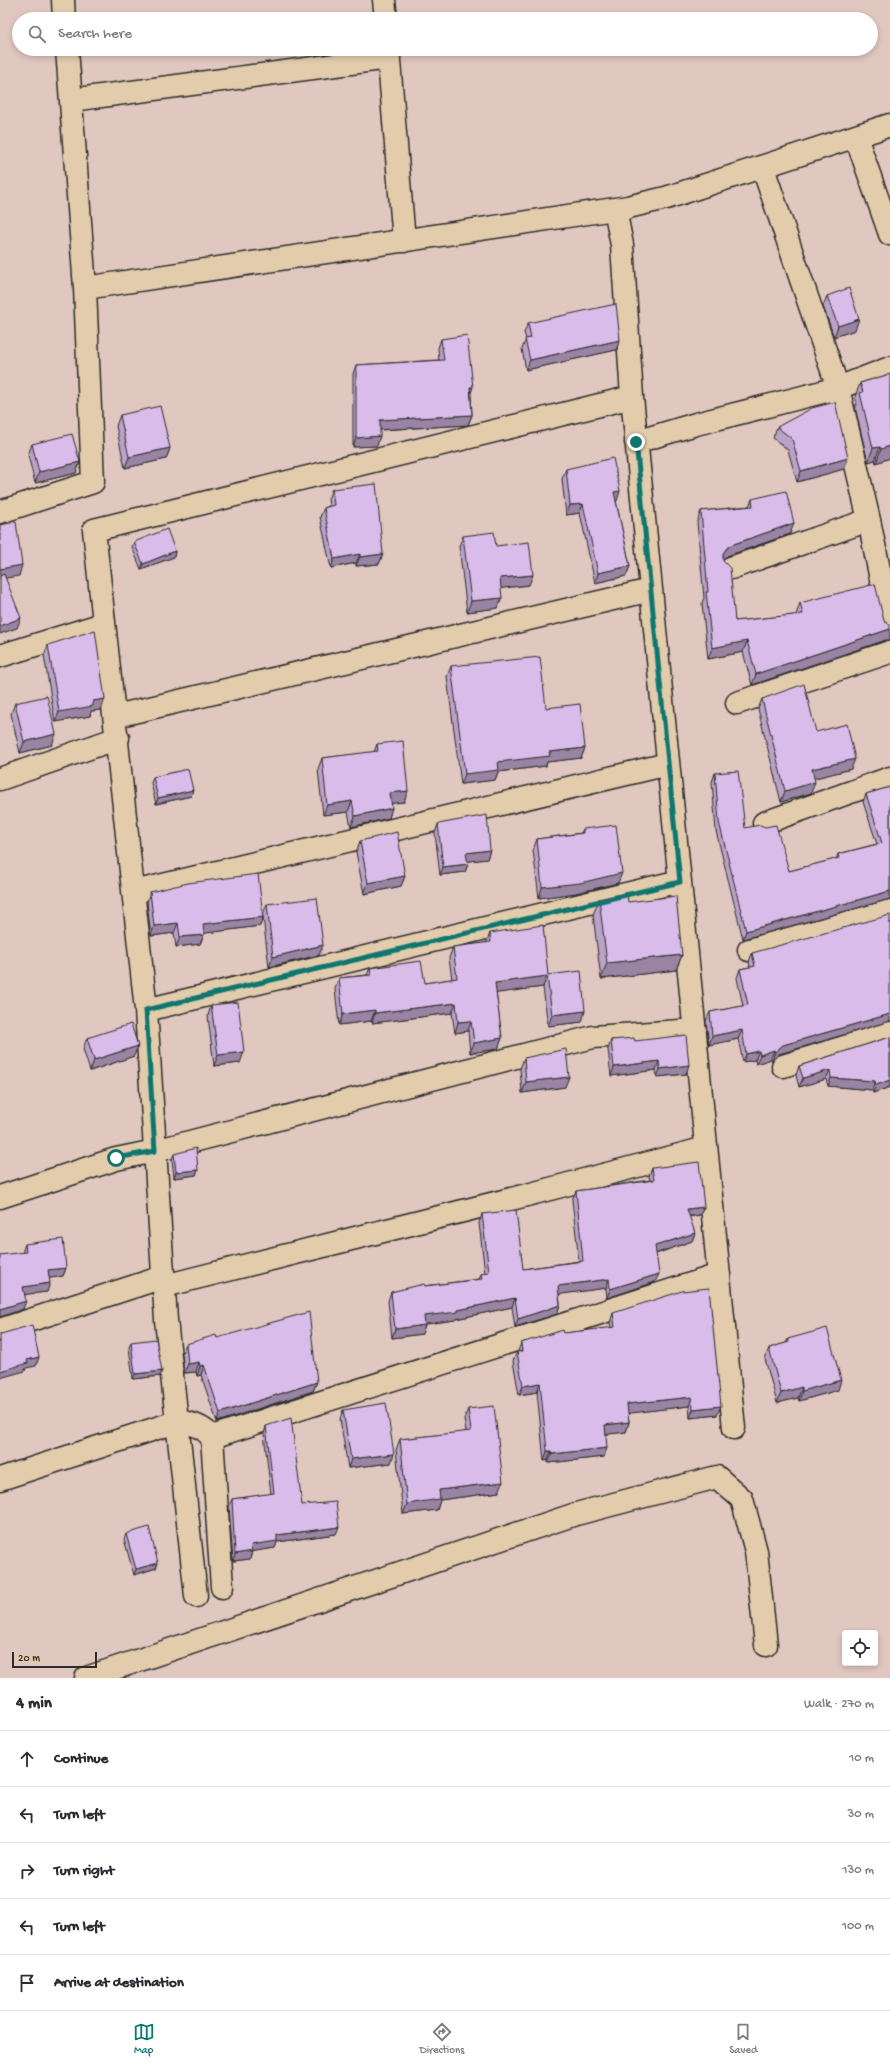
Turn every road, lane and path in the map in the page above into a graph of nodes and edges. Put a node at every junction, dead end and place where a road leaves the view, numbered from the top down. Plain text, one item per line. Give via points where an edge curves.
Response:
1 (63, 0) edge
2 (384, 0) edge
3 (64, 12) edge
4 (385, 12) edge
5 (67, 56) edge
6 (368, 56) edge
7 (388, 56) edge
8 (70, 100) junction
9 (890, 125) edge
10 (856, 137) junction
11 (763, 168) junction
12 (628, 207) junction
13 (890, 234) edge
14 (404, 241) junction
15 (85, 288) junction
16 (890, 368) edge
17 (838, 388) junction
18 (632, 397) junction
19 (646, 439) junction
20 (0, 512) edge
21 (870, 520) junction
22 (731, 568) edge
23 (650, 590) junction
24 (103, 624) junction
25 (890, 624) edge
26 (890, 652) edge
27 (0, 656) edge
28 (737, 703) dead end
29 (116, 716) junction
30 (118, 738) junction
31 (668, 764) junction
32 (890, 778) edge
33 (0, 779) edge
34 (764, 822) dead end
35 (680, 882) junction
36 (134, 892) junction
37 (890, 911) edge
38 (749, 950) dead end
39 (146, 1010) junction
40 (695, 1030) junction
41 (890, 1033) edge
42 (783, 1066) dead end
43 (706, 1148) junction
44 (155, 1151) junction
45 (0, 1197) edge
46 (719, 1275) junction
47 (164, 1281) junction
48 (0, 1330) edge
49 (179, 1421) junction
50 (734, 1428) dead end
51 (212, 1437) junction
52 (0, 1479) edge
53 (222, 1587) dead end
54 (196, 1596) dead end
55 (766, 1645) dead end
56 (86, 1678) edge

1 - 3 street
2 - 4 street
5 - 8 street
6 - 8 street
7 - 14 street
8 - 15 street
9 - 10 street
10 - 11 street
10 - 13 street
11 - 12 street
11 - 17 street
12 - 14 street
12 - 18 street via 619,211 617,219 622,245
14 - 15 street
15 - 20 street via 93,482
16 - 17 street
17 - 19 street
17 - 21 street
18 - 19 street
18 - 24 street via 94,530
19 - 23 street
21 - 22 street
21 - 25 street
23 - 29 street
23 - 31 street
24 - 27 street
24 - 29 street
26 - 28 street
29 - 30 street
30 - 33 street
30 - 36 street
31 - 35 street
31 - 36 street
32 - 34 street
35 - 39 street
35 - 40 street
36 - 39 street
37 - 38 street
39 - 44 street
40 - 43 street
40 - 44 street via 593,1037
41 - 42 street
43 - 46 street
43 - 47 street via 523,1196
44 - 45 street via 116,1158
44 - 47 street
46 - 50 street
46 - 51 street
47 - 48 street
47 - 49 street via 166,1320
49 - 51 street via 196,1424
49 - 52 street
49 - 54 street
51 - 53 street
55 - 56 street via 756,1551 742,1499 717,1477 576,1514

